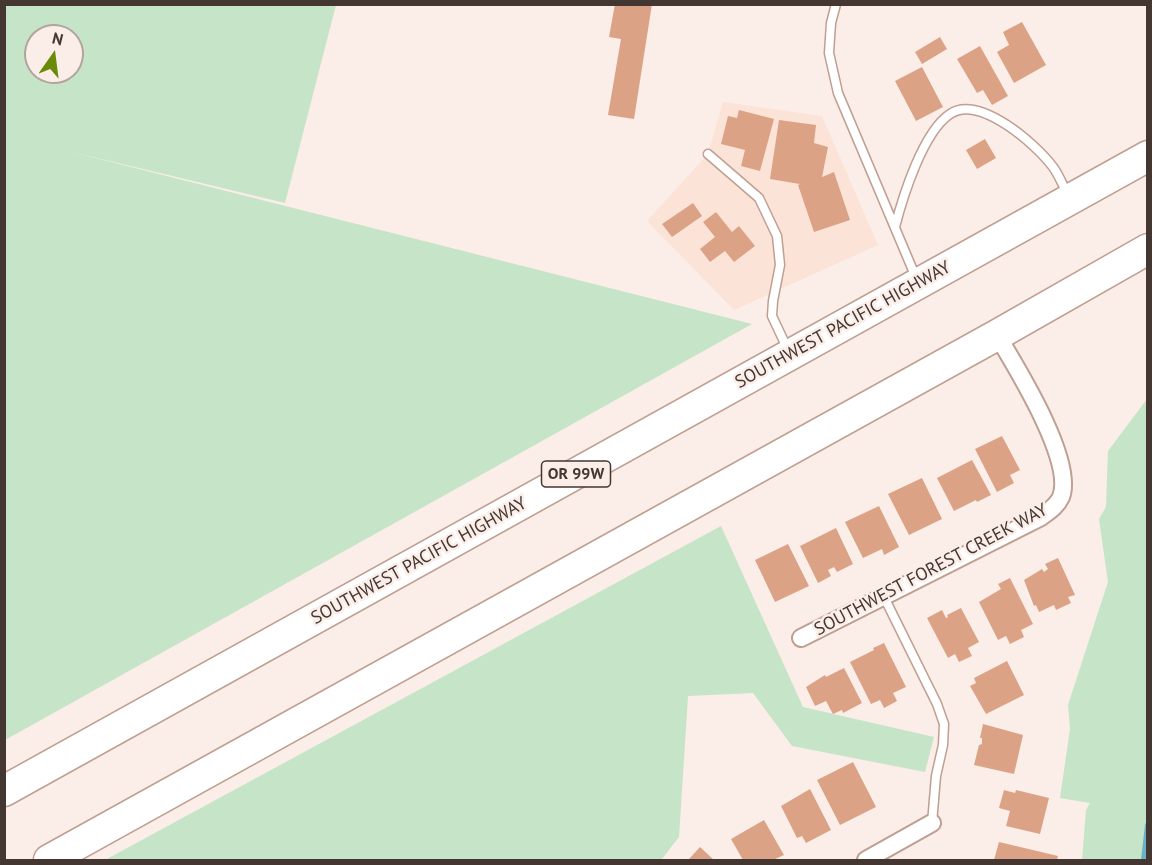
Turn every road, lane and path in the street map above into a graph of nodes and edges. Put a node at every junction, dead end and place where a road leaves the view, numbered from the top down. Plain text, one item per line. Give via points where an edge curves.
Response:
1 (836, 4) edge
2 (708, 154) dead end
3 (1148, 156) edge
4 (1070, 200) junction
5 (895, 228) junction
6 (1148, 249) edge
7 (918, 283) junction
8 (997, 335) junction
9 (790, 355) junction
10 (884, 597) junction
11 (801, 638) dead end
12 (4, 791) edge
13 (932, 823) joint
14 (49, 861) edge
15 (866, 861) edge

1 - 5 lane via 829,52 838,93
2 - 9 lane via 759,198 777,236 780,265 772,316
3 - 4 highway, SOUTHWEST PACIFIC HIGHWAY / OR 99W
4 - 5 lane via 1052,166 1022,135 983,111 963,108 941,123 923,149 902,196
4 - 7 highway, SOUTHWEST PACIFIC HIGHWAY / OR 99W
5 - 7 lane
6 - 8 highway
7 - 9 highway, SOUTHWEST PACIFIC HIGHWAY / OR 99W
8 - 10 street, SOUTHWEST FOREST CREEK WAY via 1029,390 1058,454 1063,474 1060,498 1041,517
8 - 14 highway
9 - 12 highway, SOUTHWEST PACIFIC HIGHWAY / OR 99W
10 - 11 street, SOUTHWEST FOREST CREEK WAY
10 - 13 lane via 944,724
13 - 15 street

